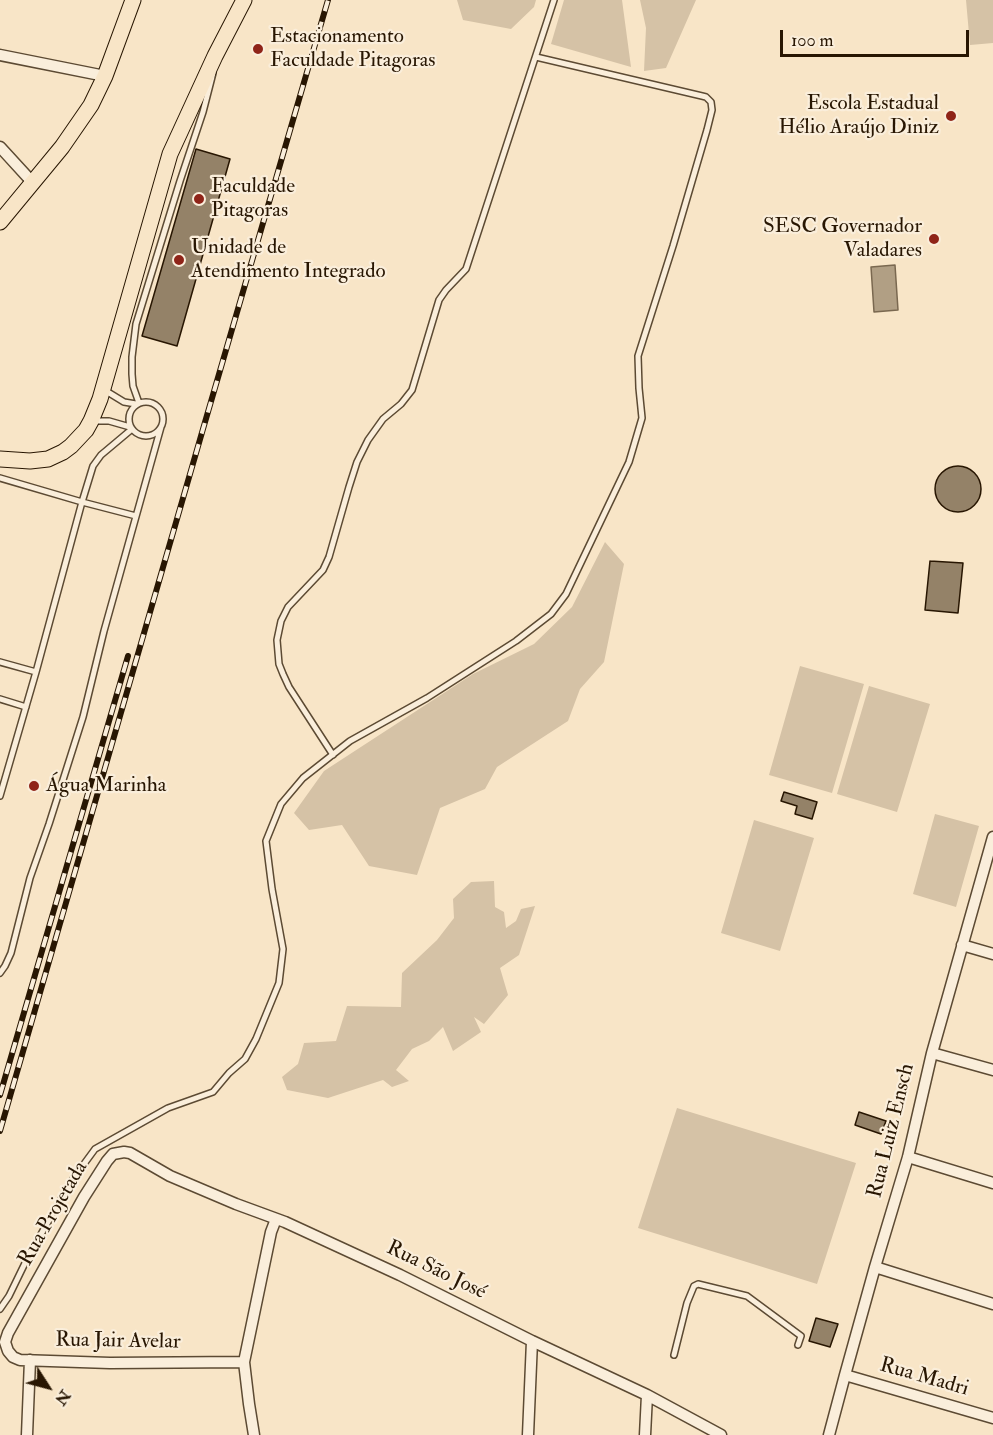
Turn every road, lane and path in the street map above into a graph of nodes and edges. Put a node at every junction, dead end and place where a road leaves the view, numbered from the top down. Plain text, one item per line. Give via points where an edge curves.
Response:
1 (133, 0) edge
2 (244, 0) edge
3 (554, 0) edge
4 (0, 55) edge
5 (215, 56) junction
6 (536, 57) junction
7 (105, 76) junction
8 (0, 147) edge
9 (33, 183) junction
10 (0, 222) edge
11 (103, 389) junction
12 (138, 404) junction
13 (91, 421) junction
14 (161, 427) junction
15 (131, 428) junction
16 (0, 459) edge
17 (0, 478) edge
18 (82, 502) junction
19 (136, 516) junction
20 (0, 662) edge
21 (36, 672) junction
22 (0, 699) edge
23 (26, 707) junction
24 (333, 755) junction
25 (0, 796) edge
26 (993, 837) edge
27 (962, 945) junction
28 (993, 954) edge
29 (0, 974) edge
30 (932, 1053) junction
31 (993, 1070) edge
32 (130, 1153) joint
33 (908, 1157) junction
34 (993, 1183) edge
35 (276, 1219) junction
36 (875, 1267) junction
37 (993, 1304) edge
38 (0, 1309) edge
39 (532, 1341) junction
40 (798, 1346) dead end
41 (674, 1356) dead end
42 (30, 1360) junction
43 (244, 1362) junction
44 (844, 1375) junction
45 (647, 1395) junction
46 (993, 1418) edge
47 (27, 1435) edge
48 (254, 1435) edge
49 (528, 1435) edge
50 (645, 1435) edge
51 (721, 1435) edge
52 (829, 1435) edge

1 - 7 main road
2 - 5 main road
3 - 6 lane
4 - 7 street
5 - 11 main road via 170,154
5 - 12 lane via 204,112 136,324 132,374
6 - 24 lane via 466,270 439,300 412,390 383,418 369,440 357,462 323,570 288,607 281,621 277,640 279,664 289,687
6 - 24 lane via 702,96 711,102 707,130 638,356 640,427 629,462 584,559 551,614 516,641
7 - 9 main road via 91,105
8 - 9 street
9 - 10 main road
11 - 12 lane via 124,402
11 - 13 main road
12 - 14 lane via 147,401 158,406 163,416
12 - 15 lane via 129,413
13 - 15 lane via 109,421
13 - 16 main road via 71,446 48,459
14 - 15 lane via 147,436
14 - 19 lane
15 - 18 lane via 100,455
17 - 18 lane
18 - 19 lane
18 - 21 lane
19 - 29 lane via 83,717 30,878 11,953
20 - 21 lane
21 - 23 lane
22 - 23 lane
23 - 25 lane
24 - 38 lane via 303,778 281,804 266,841 283,949 279,983 245,1059 213,1092 168,1108 95,1149 70,1183
26 - 27 street, Rua Luiz Ensch
27 - 28 street
27 - 30 street, Rua Luiz Ensch
30 - 31 street
30 - 33 street, Rua Luiz Ensch
32 - 35 street, Rua São José via 170,1176
32 - 42 street, Rua Projetada via 113,1154 107,1161 8,1333 6,1347 10,1354
33 - 34 street
33 - 36 street, Rua Luiz Ensch
35 - 39 street, Rua São José
35 - 43 street
36 - 37 street
36 - 44 street, Rua Luiz Ensch
39 - 45 street, Rua São José
39 - 49 street
40 - 41 lane via 801,1336 747,1296 698,1284 687,1303
42 - 43 street, Rua Jair Avelar
42 - 47 street, Rua Jair Avelar
43 - 48 street
44 - 46 street, Rua Madri
44 - 52 street, Rua Luiz Ensch
45 - 50 street
45 - 51 street, Rua São José

